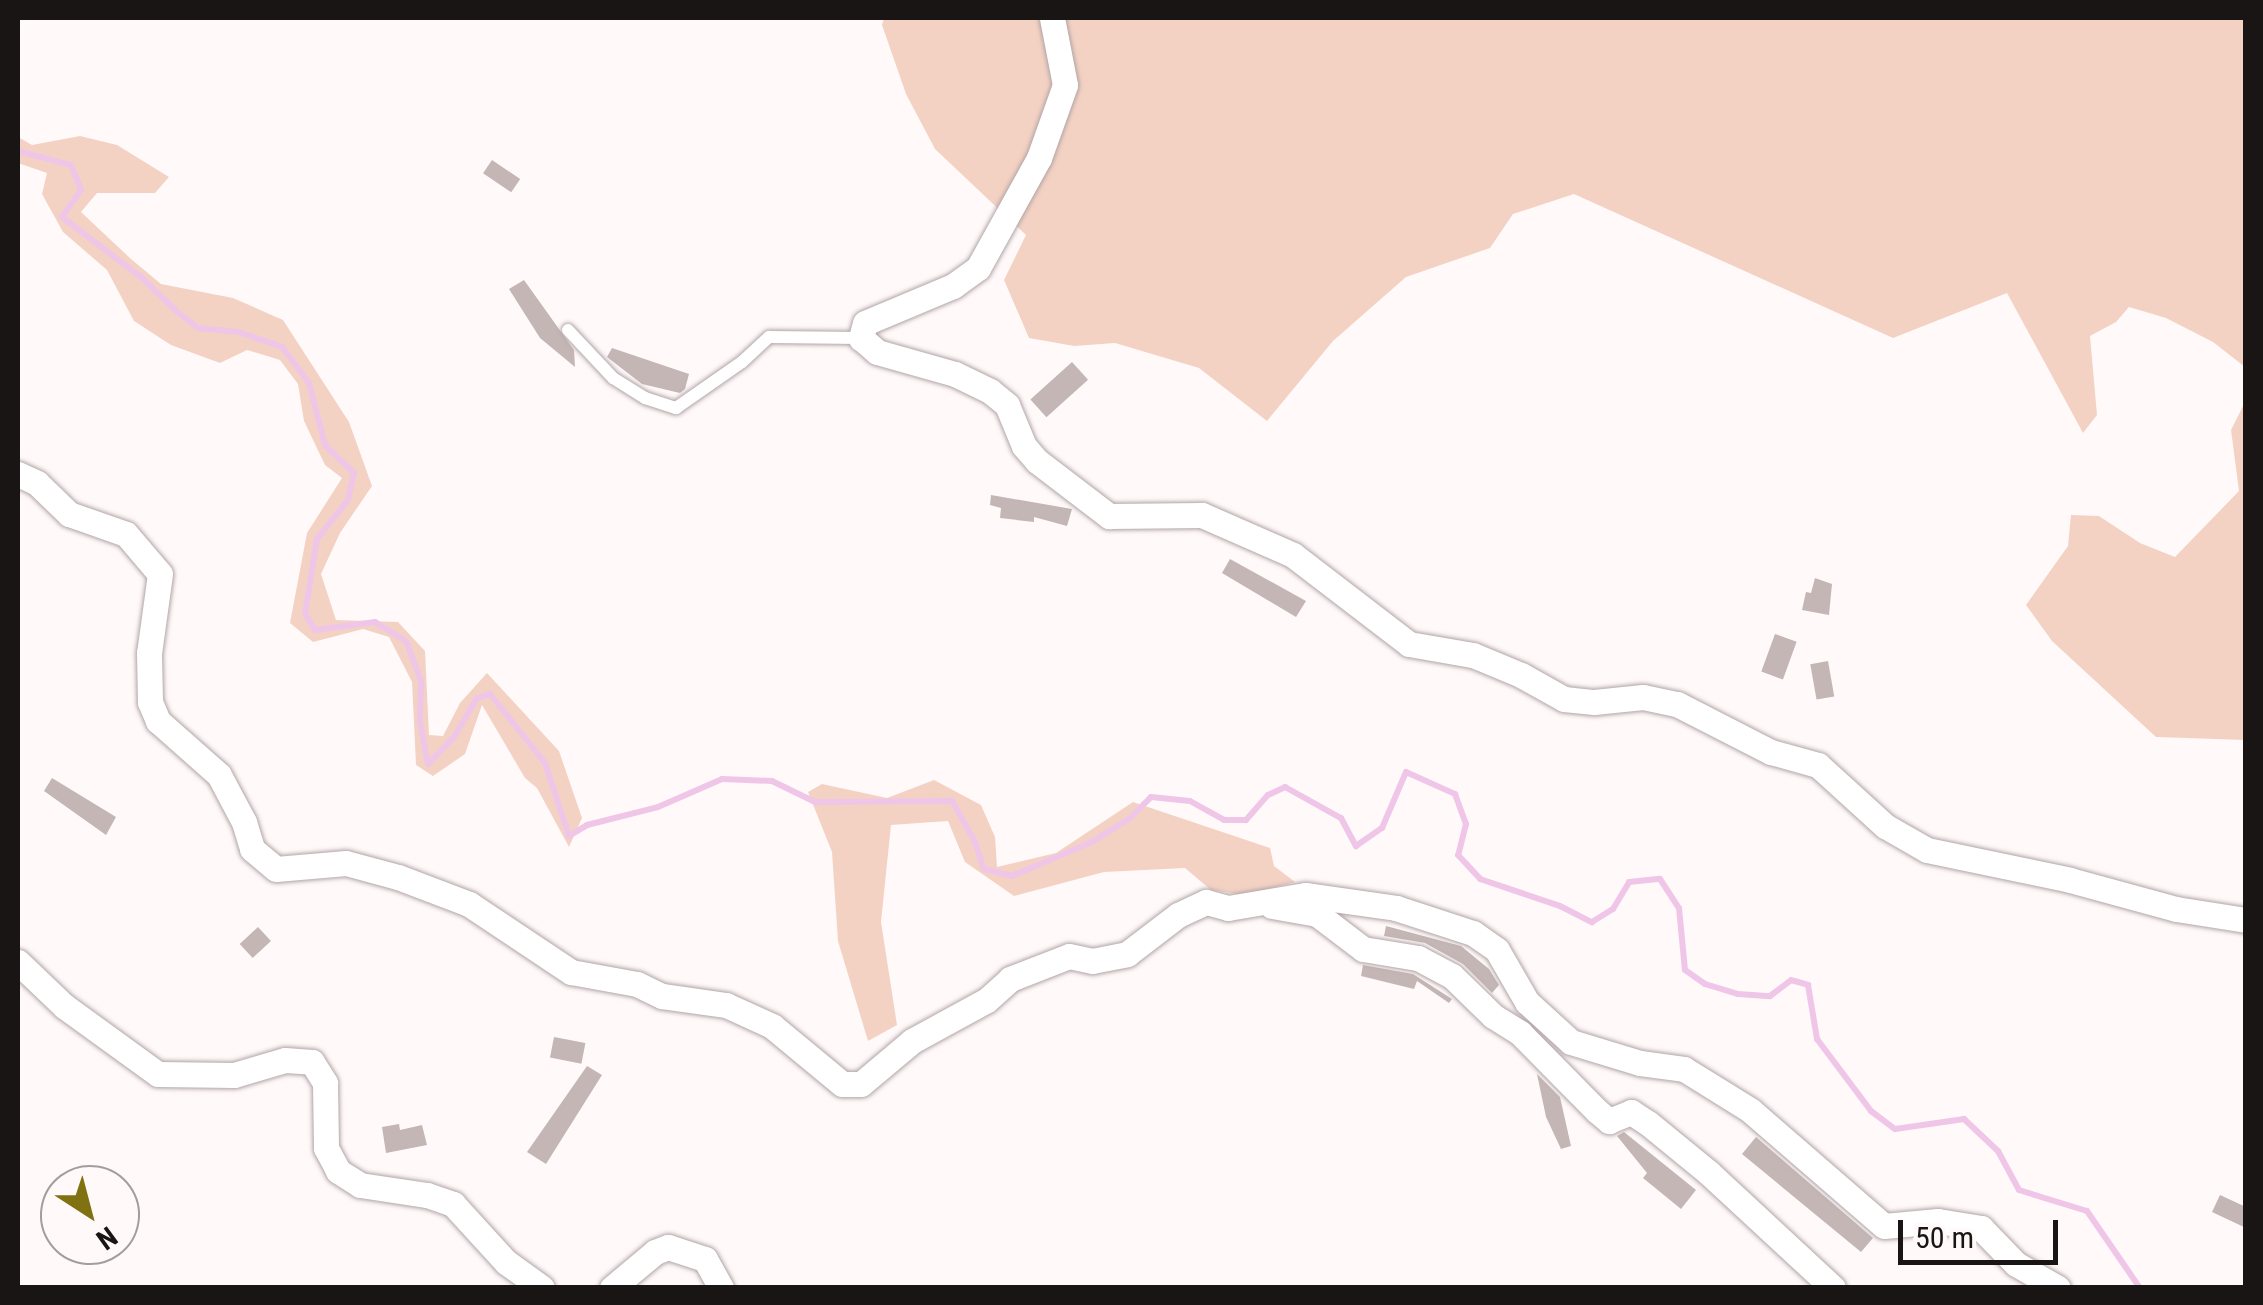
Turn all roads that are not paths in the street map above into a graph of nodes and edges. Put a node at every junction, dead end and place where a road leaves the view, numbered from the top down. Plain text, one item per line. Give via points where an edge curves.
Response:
1 (1052, 18) edge
2 (568, 330) dead end
3 (861, 338) junction
4 (18, 474) edge
5 (1265, 904) junction
6 (2246, 920) edge
7 (18, 962) edge
8 (542, 1288) edge
9 (612, 1288) edge
10 (721, 1288) edge
11 (1834, 1288) edge
12 (2058, 1288) edge

1 - 3 street via 1065,85 1039,158 986,255 953,286 865,323
2 - 3 lane via 613,378 676,408 768,336
3 - 6 street via 877,352 990,391 1006,405 1036,461 1109,516 1178,513 1214,520 1293,555 1409,644 1473,655 1564,699 1642,697 1677,704 1770,752 1818,765 1885,826 1926,850
4 - 5 street via 37,482 69,514 126,534 160,574 150,702 158,721 219,775 252,849 276,870 346,863 411,882 469,904 572,972 726,1006 772,1026 842,1084 861,1084 912,1041 987,1000 1010,978 1069,956 1127,954 1178,914 1206,902 1228,908
5 - 11 street via 1318,914 1363,950 1418,958 1452,976 1596,1111 1609,1121 1631,1112 1648,1123
5 - 12 street via 1305,894 1396,908 1472,933 1496,950 1526,1002 1571,1042 1684,1069 1750,1110 1884,1226 1938,1221 1981,1228 2016,1264
7 - 8 street via 64,1006 158,1074 234,1075 286,1060 312,1062 326,1084 326,1148 338,1171 360,1185 453,1204 506,1262
9 - 10 street via 668,1247 705,1259

